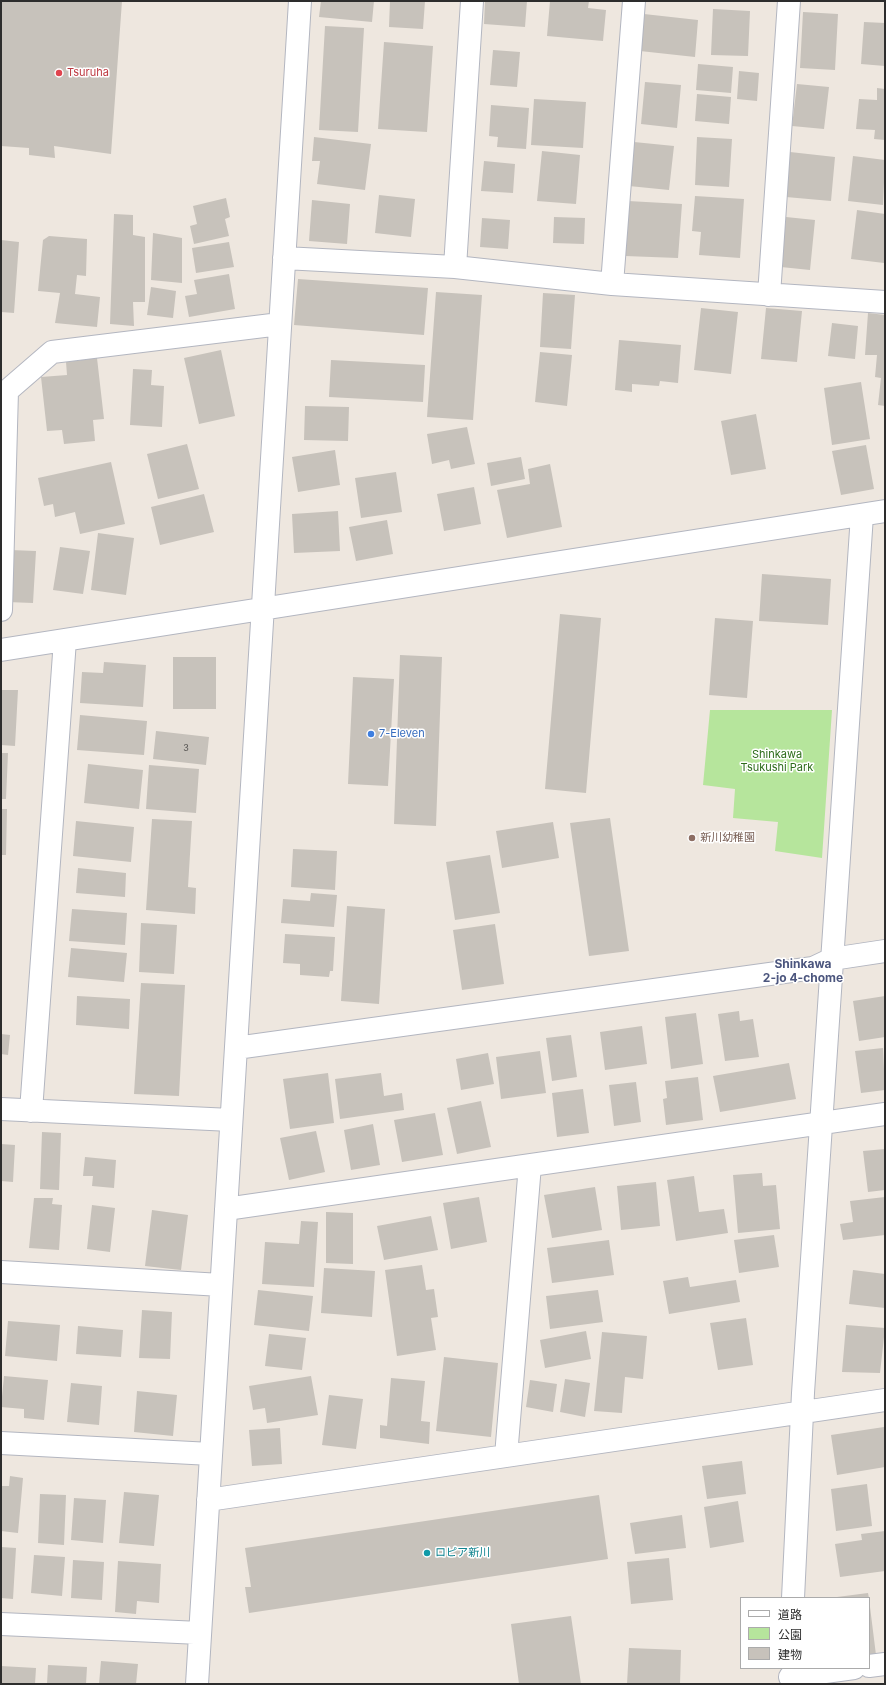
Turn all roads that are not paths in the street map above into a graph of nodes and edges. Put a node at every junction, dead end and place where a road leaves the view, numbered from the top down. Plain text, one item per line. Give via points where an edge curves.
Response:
1 (300, 1) edge
2 (472, 1) edge
3 (634, 1) edge
4 (789, 1) edge
5 (284, 258) junction
6 (455, 267) junction
7 (612, 284) junction
8 (768, 295) junction
9 (885, 302) edge
10 (280, 324) junction
11 (885, 511) edge
12 (862, 515) junction
13 (262, 609) junction
14 (1, 610) edge
15 (65, 640) junction
16 (1, 650) edge
17 (885, 951) edge
18 (832, 959) junction
19 (236, 1048) junction
20 (1, 1109) edge
21 (31, 1111) junction
22 (885, 1114) edge
23 (231, 1120) junction
24 (822, 1123) junction
25 (530, 1165) junction
26 (226, 1209) junction
27 (1, 1272) edge
28 (221, 1285) junction
29 (885, 1400) edge
30 (802, 1412) junction
31 (1, 1443) edge
32 (211, 1454) junction
33 (506, 1456) junction
34 (208, 1500) junction
35 (793, 1597) edge
36 (1, 1624) edge
37 (200, 1633) junction
38 (885, 1664) edge
39 (870, 1666) edge
40 (846, 1669) edge
41 (790, 1676) edge
42 (197, 1684) edge

1 - 5 street
2 - 6 street
3 - 7 street
4 - 8 street
5 - 6 street
5 - 10 street
6 - 7 street
7 - 8 street
8 - 9 street
10 - 13 street
10 - 14 street via 52,352 7,391
11 - 12 street
12 - 13 street
12 - 18 street
13 - 15 street
13 - 19 street
15 - 16 street
15 - 21 street
17 - 18 street
18 - 19 street via 813,968
18 - 24 street
19 - 23 street
20 - 21 street
21 - 23 street
22 - 24 street
23 - 26 street
24 - 25 street
24 - 30 street
25 - 26 street
25 - 33 street
26 - 28 street
27 - 28 street
28 - 32 street
29 - 30 street
30 - 33 street
30 - 35 street
31 - 32 street
32 - 34 street
33 - 34 street
34 - 37 street
36 - 37 street
37 - 42 street
38 - 39 street
40 - 41 street

